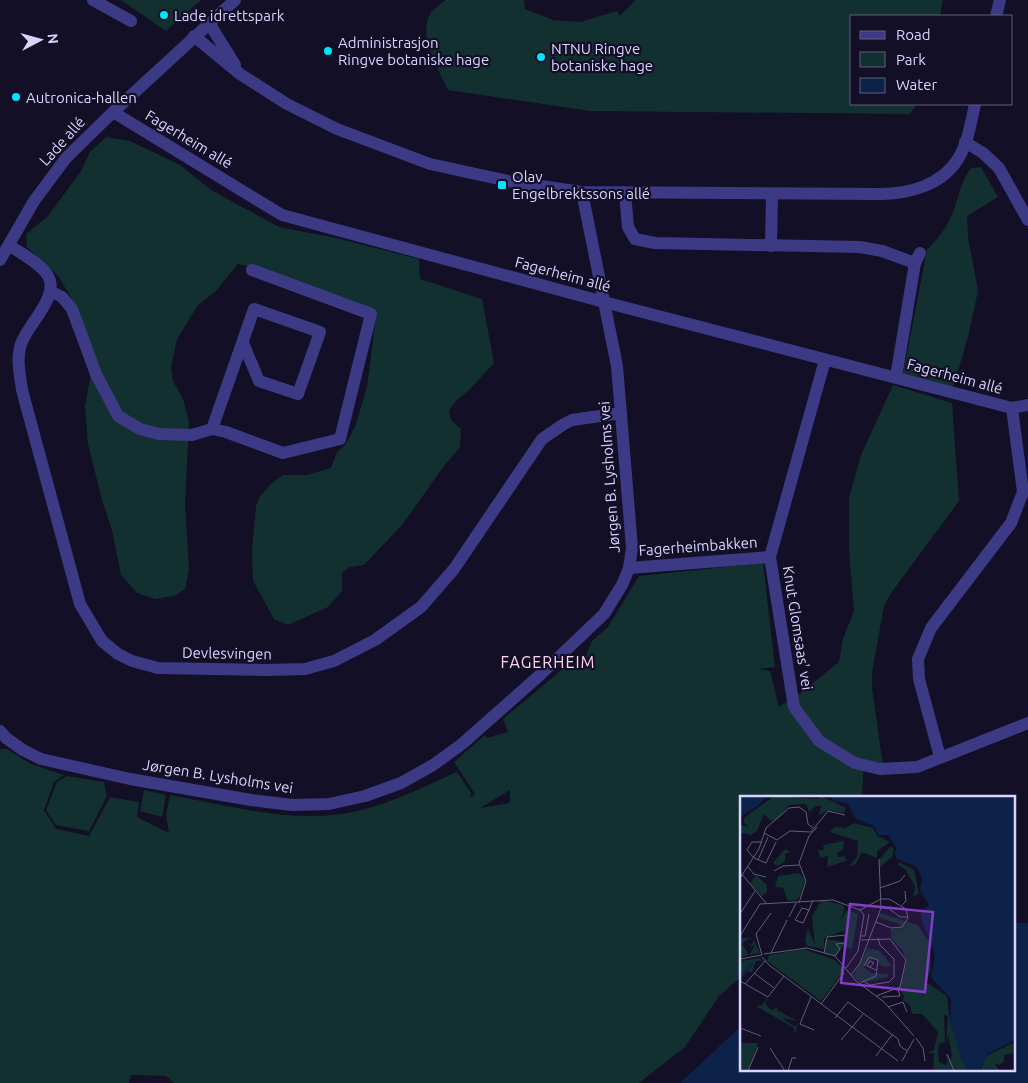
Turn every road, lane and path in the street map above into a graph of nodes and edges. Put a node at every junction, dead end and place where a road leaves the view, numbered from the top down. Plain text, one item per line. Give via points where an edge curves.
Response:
1 (93, 0) edge
2 (235, 0) edge
3 (1000, 0) edge
4 (996, 15) edge
5 (131, 21) dead end
6 (209, 23) junction
7 (194, 36) junction
8 (240, 74) junction
9 (975, 105) edge
10 (113, 112) junction
11 (965, 142) junction
12 (582, 192) junction
13 (625, 193) junction
14 (772, 194) junction
15 (1028, 220) edge
16 (9, 245) junction
17 (771, 246) junction
18 (0, 260) edge
19 (252, 270) dead end
20 (52, 292) junction
21 (604, 302) junction
22 (243, 343) junction
23 (825, 360) junction
24 (896, 378) junction
25 (1028, 406) edge
26 (1012, 408) junction
27 (621, 413) junction
28 (212, 429) junction
29 (770, 557) junction
30 (630, 568) junction
31 (1028, 723) edge
32 (2, 737) edge
33 (940, 757) junction

1 - 5 street
2 - 6 street, Lade allé
3 - 4 street
6 - 7 street, Lade allé
6 - 8 street
7 - 8 street
7 - 10 street, Lade allé
8 - 12 street via 337,129 430,164 513,182
9 - 11 street
10 - 16 street, Lade allé via 48,181
10 - 21 street, Fagerheim allé via 282,215
11 - 14 street via 958,159 948,171 907,192
11 - 15 street via 999,168
12 - 13 street
12 - 21 street, Jørgen B. Lysholms vei
13 - 14 street
13 - 17 street via 628,227 635,239 655,243
14 - 17 street
16 - 18 street, Lade allé
16 - 20 street via 47,274
17 - 24 street via 860,246 918,258
19 - 28 street via 371,314 340,439 283,453
20 - 27 street, Devlesvingen via 21,344 22,390 80,604 102,641 118,654 144,666 207,670 305,669 334,661 376,640 421,607 454,569 542,440 572,420
20 - 28 street via 62,297 72,309 96,374 118,416 140,429 159,434 192,435
21 - 23 street, Fagerheim allé
21 - 27 street, Jørgen B. Lysholms vei via 617,366
22 - 22 street via 254,309 320,332 298,394 260,381
22 - 28 street
23 - 24 street, Fagerheim allé
23 - 29 street, Knut Glomsaas' vei
24 - 26 street, Fagerheim allé
25 - 26 street, Fagerheim allé
26 - 33 street via 1023,492 1011,523 931,628 918,658 919,679
27 - 30 street, Jørgen B. Lysholms vei via 632,548
29 - 30 street, Fagerheimbakken
29 - 33 street, Knut Glomsaas' vei via 794,707 819,741 855,763 880,769 917,767
30 - 32 street, Jørgen B. Lysholms vei via 604,614 462,744 417,775 366,796 329,804 292,805 251,800 50,762
31 - 33 street, Knut Glomsaas' vei

